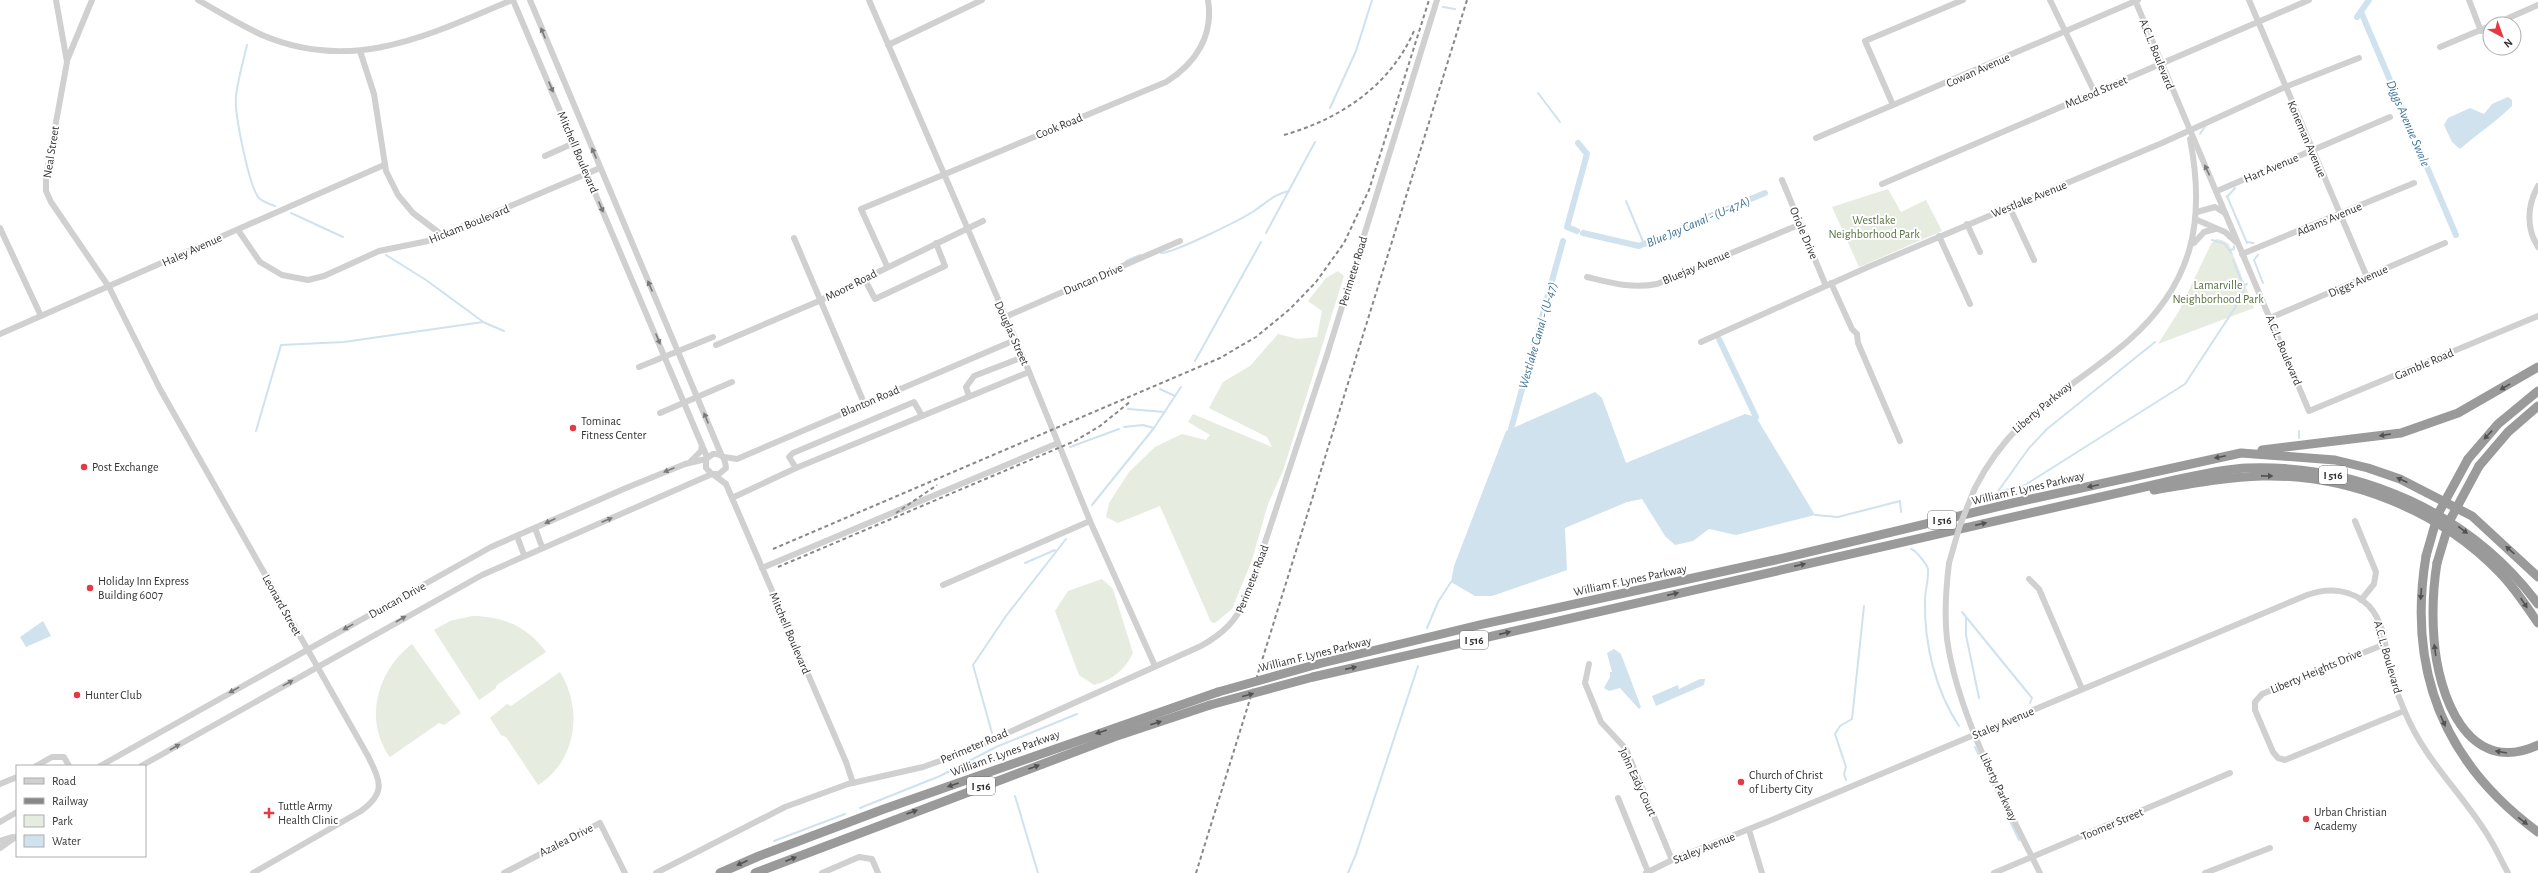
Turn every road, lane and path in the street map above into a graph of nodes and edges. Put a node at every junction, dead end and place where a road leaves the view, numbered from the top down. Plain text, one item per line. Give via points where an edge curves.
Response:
1 (56, 0) edge
2 (92, 0) edge
3 (198, 0) edge
4 (513, 0) edge
5 (530, 0) edge
6 (869, 0) edge
7 (982, 0) edge
8 (1208, 0) edge
9 (1437, 0) edge
10 (1963, 0) edge
11 (2050, 0) edge
12 (2136, 0) edge
13 (2249, 0) edge
14 (2309, 0) edge
15 (2468, 0) edge
16 (2538, 5) edge
17 (2513, 16) edge
18 (2258, 23) junction
19 (2481, 31) joint
20 (2064, 32) junction
21 (888, 45) junction
22 (549, 47) junction
23 (2440, 47) dead end
24 (360, 51) junction
25 (536, 52) junction
26 (2359, 58) dead end
27 (67, 62) junction
28 (2161, 65) junction
29 (2285, 87) junction
30 (2095, 93) junction
31 (1893, 105) junction
32 (2390, 117) dead end
33 (2188, 129) junction
34 (1816, 138) dead end
35 (574, 143) junction
36 (2312, 151) junction
37 (545, 156) dead end
38 (384, 165) junction
39 (600, 168) junction
40 (587, 174) junction
41 (943, 174) junction
42 (1782, 180) dead end
43 (2414, 182) dead end
44 (1882, 184) dead end
45 (2538, 186) edge
46 (2217, 191) junction
47 (2009, 206) junction
48 (2197, 212) junction
49 (2340, 214) junction
50 (2227, 216) junction
51 (2197, 220) junction
52 (983, 221) dead end
53 (1801, 224) junction
54 (1967, 224) junction
55 (0, 228) edge
56 (968, 228) junction
57 (2216, 229) junction
58 (238, 230) junction
59 (442, 235) junction
60 (1939, 236) junction
61 (794, 238) dead end
62 (1180, 241) dead end
63 (936, 243) junction
64 (2445, 243) dead end
65 (2238, 244) junction
66 (2538, 247) edge
67 (2191, 248) junction
68 (1980, 252) dead end
69 (2242, 254) junction
70 (2034, 260) dead end
71 (887, 266) junction
72 (1587, 277) dead end
73 (2367, 277) junction
74 (864, 278) junction
75 (1829, 285) junction
76 (109, 287) junction
77 (655, 298) junction
78 (819, 301) junction
79 (643, 304) junction
80 (1970, 304) dead end
81 (41, 316) junction
82 (2538, 316) edge
83 (1005, 317) junction
84 (2270, 318) junction
85 (0, 334) edge
86 (713, 337) dead end
87 (1015, 340) junction
88 (1701, 342) dead end
89 (716, 345) dead end
90 (678, 352) junction
91 (665, 357) junction
92 (1023, 357) junction
93 (2538, 367) edge
94 (639, 368) dead end
95 (1029, 372) junction
96 (732, 382) dead end
97 (2538, 391) edge
98 (969, 396) junction
99 (698, 397) junction
100 (685, 403) junction
101 (864, 403) junction
102 (2538, 406) edge
103 (2309, 411) joint
104 (660, 413) dead end
105 (922, 416) junction
106 (1900, 441) dead end
107 (1058, 443) junction
108 (702, 445) junction
109 (2241, 453) junction
110 (722, 456) junction
111 (707, 458) junction
112 (736, 459) junction
113 (689, 463) junction
114 (796, 468) junction
115 (726, 469) junction
116 (713, 475) junction
117 (726, 484) junction
118 (732, 498) junction
119 (2090, 499) junction
120 (1090, 521) junction
121 (2355, 521) dead end
122 (535, 528) junction
123 (516, 536) junction
124 (542, 547) junction
125 (524, 555) junction
126 (762, 568) junction
127 (2538, 577) edge
128 (2029, 579) dead end
129 (943, 585) dead end
130 (2361, 600) junction
131 (2538, 604) edge
132 (2538, 623) edge
133 (2385, 644) junction
134 (307, 650) junction
135 (1589, 664) dead end
136 (1155, 666) junction
137 (318, 667) junction
138 (2082, 690) junction
139 (2404, 711) junction
140 (1975, 735) junction
141 (2538, 745) edge
142 (38, 765) edge
143 (68, 765) edge
144 (102, 765) edge
145 (143, 765) edge
146 (2230, 773) dead end
147 (16, 777) edge
148 (853, 783) junction
149 (0, 784) edge
150 (1618, 798) dead end
151 (16, 813) edge
152 (0, 822) edge
153 (1750, 830) junction
154 (2538, 832) edge
155 (16, 835) edge
156 (16, 836) edge
157 (0, 841) edge
158 (0, 848) edge
159 (2270, 848) dead end
160 (2032, 858) junction
161 (1672, 860) junction
162 (1647, 872) edge
163 (253, 873) edge
164 (504, 873) edge
165 (625, 873) edge
166 (656, 873) edge
167 (720, 873) edge
168 (755, 873) edge
169 (822, 873) edge
170 (878, 873) edge
171 (1762, 873) edge
172 (1994, 873) edge
173 (2040, 873) edge
174 (2205, 873) edge
175 (2508, 873) edge

1 - 27 street, Neal Street
2 - 27 street
3 - 24 street via 252,30 284,42 335,52
4 - 24 street via 405,43
4 - 25 street, Mitchell Boulevard
22 -> 5 street, Mitchell Boulevard
6 - 21 street, Douglas Street
7 - 21 street
8 - 41 street, Cook Road via 1209,22 1205,40 1195,58 1180,74
9 - 136 street, Perimeter Road via 1315,392 1247,597 1234,622 1223,633
10 - 31 street via 1865,41
11 - 20 street
12 - 20 street, Cowan Avenue
12 - 28 street, A.C.L. Boulevard
13 - 18 street, Koneman Avenue
14 - 18 street, McLeod Street
15 - 19 street
16 - 17 street
18 - 28 street, McLeod Street
18 - 29 street, Koneman Avenue
19 - 23 street
20 - 30 street
20 - 31 street, Cowan Avenue
21 - 41 street, Douglas Street
22 - 25 street
39 -> 22 street, Mitchell Boulevard
24 - 38 street via 374,94
25 -> 35 street, Mitchell Boulevard
26 - 29 street, Westlake Avenue
27 - 76 street, Neal Street via 62,97 51,141 46,191 54,208
28 - 30 street, McLeod Street
28 - 33 street, A.C.L. Boulevard
29 - 33 street, Westlake Avenue
29 - 36 street, Koneman Avenue
30 - 44 street, McLeod Street
31 - 34 street, Cowan Avenue
32 - 36 street, Hart Avenue
46 -> 33 street, A.C.L. Boulevard
33 - 47 street, Westlake Avenue via 2162,143
33 - 48 street, A.C.L. Boulevard via 2195,165
35 - 37 street
35 - 40 street, Mitchell Boulevard
36 - 46 street, Hart Avenue
36 - 49 street, Koneman Avenue
38 - 58 street, Haley Avenue
38 - 59 street via 398,195 413,213
39 - 40 street, Hickam Boulevard
77 -> 39 street, Mitchell Boulevard
40 - 59 street, Hickam Boulevard
40 -> 79 street, Mitchell Boulevard
41 - 56 street, Douglas Street
41 - 71 street, Cook Road via 861,209
42 - 53 street, Oriole Drive
43 - 49 street, Adams Avenue
45 - 66 street via 2530,209 2529,226
46 - 50 street, A.C.L. Boulevard
47 - 54 street, Westlake Avenue
47 - 70 street
48 - 50 street via 2215,207
48 - 51 street, A.C.L. Boulevard
49 - 69 street, Adams Avenue
49 - 73 street, Koneman Avenue
50 - 65 street, A.C.L. Boulevard
51 - 57 street, A.C.L. Boulevard
51 - 67 street, Liberty Parkway
52 - 56 street, Moore Road
53 - 72 street, Bluejay Avenue via 1657,284 1624,287
53 - 75 street, Oriole Drive
54 - 60 street, Westlake Avenue
54 - 68 street
55 - 81 street
56 - 63 street, Moore Road
56 - 83 street, Douglas Street
57 - 65 street, A.C.L. Boulevard via 2228,234
57 - 67 street via 2204,232
58 - 59 street, Hickam Boulevard via 260,262 282,275 308,280 324,276 378,251 428,241
58 - 76 street, Haley Avenue
60 - 75 street, Westlake Avenue
60 - 80 street
61 - 78 street
62 - 83 street, Duncan Drive
63 - 71 street, Moore Road
63 - 74 street via 945,266 875,299
64 - 73 street, Diggs Avenue
65 - 69 street, A.C.L. Boulevard
67 - 140 street, Liberty Parkway, bridge via 2179,275 2149,320 2127,342 2045,402 2016,428 1991,459 1975,488 1960,524 1949,562 1946,600 1947,638 1956,682
69 - 84 street, A.C.L. Boulevard
71 - 74 street, Moore Road
73 - 84 street, Diggs Avenue
74 - 78 street, Moore Road
75 - 88 street, Westlake Avenue
75 - 106 street, Oriole Drive via 1857,334 1858,343
76 - 81 street, Haley Avenue
76 - 134 street, Leonard Street via 160,389
77 - 79 street
77 - 90 street, Mitchell Boulevard
78 - 89 street, Moore Road
78 - 101 street
79 -> 91 street, Mitchell Boulevard
81 - 85 street, Haley Avenue
82 - 103 street, Gamble Road
83 - 87 street, Douglas Street
84 - 103 street, A.C.L. Boulevard
86 - 90 street
87 - 92 street, Douglas Street
87 - 101 street, Blanton Road
90 - 91 street
90 - 99 street, Mitchell Boulevard
91 - 94 street
91 - 100 street, Mitchell Boulevard
92 - 95 street, Douglas Street
92 - 98 street via 974,376 966,387
93 -> 109 highway via 2458,414 2401,433
95 - 98 street
95 - 107 street, Douglas Street
96 - 99 street
97 -> 154 highway, bridge via 2498,424 2468,459 2438,514 2426,556 2420,598 2421,642 2426,669 2436,704 2455,744 2470,767 2503,805
98 - 105 street
99 - 100 street
110 -> 99 street, Mitchell Boulevard
100 - 104 street
100 - 108 street, Mitchell Boulevard
101 - 112 street, Blanton Road
141 -> 102 highway, bridge via 2519,752 2499,752 2474,741 2461,727 2448,700 2436,659 2432,620 2437,563 2458,501 2479,466 2508,432
105 - 114 street
105 - 114 street via 914,402 793,453 789,457
107 - 120 street, Douglas Street
107 - 126 street
108 - 111 street, Mitchell Boulevard
108 - 113 street via 697,456
127 -> 109 highway, William F. Lynes Parkway / I 516 via 2472,516 2400,479 2334,460
109 -> 167 highway, William F. Lynes Parkway / I 516, bridge via 1318,664 1218,692 877,812
110 - 111 street via 712,454
110 - 112 street
110 - 115 street
111 - 113 street, Duncan Drive
111 - 116 street via 706,468
112 - 115 street
113 -> 122 street, Duncan Drive
114 - 118 street
115 - 116 street
115 - 117 street, Mitchell Boulevard
116 - 117 street, Mitchell Boulevard
124 -> 116 street, Duncan Drive
117 - 118 street, Mitchell Boulevard
118 - 126 street, Mitchell Boulevard
119 -> 131 highway, William F. Lynes Parkway / I 516 via 2201,474 2245,468 2289,469 2338,476 2399,495 2458,526 2509,571
119 -> 132 highway via 2262,476 2308,479 2365,492 2423,515 2468,544 2501,574
168 -> 119 highway, William F. Lynes Parkway / I 516, bridge via 1114,737 1210,705 1313,677
120 - 129 street
120 - 136 street, Douglas Street
121 - 130 street via 2374,564 2376,575 2374,584
122 - 123 street, Duncan Drive
122 - 124 street
123 - 125 street
123 -> 134 street, Duncan Drive via 491,547
124 - 125 street, Duncan Drive
137 -> 125 street, Duncan Drive via 420,609
126 - 148 street, Mitchell Boulevard
128 - 138 street via 2039,589
130 - 133 street, A.C.L. Boulevard via 2378,618
130 - 138 street, Staley Avenue via 2338,590 2315,592
133 - 139 street, A.C.L. Boulevard via 2393,680
133 - 139 street, Liberty Heights Drive via 2262,694 2255,702 2255,710 2273,752 2278,758 2285,760
134 - 137 street, Leonard Street
134 -> 144 street, Duncan Drive
135 - 161 street, John Eady Court via 1585,683 1601,722 1626,749
136 - 148 street, Perimeter Road via 959,754 923,766
145 -> 137 street, Duncan Drive
137 - 163 street, Leonard Street via 368,756 380,783 378,793 369,805 354,816
138 - 140 street, Staley Avenue
139 - 175 street, A.C.L. Boulevard via 2422,747 2483,828
140 - 153 street, Staley Avenue
140 - 160 street, Liberty Parkway
142 - 143 street via 52,757 64,757
146 - 160 street, Toomer Street
147 - 149 street
148 - 166 street, Perimeter Road via 785,807
150 - 162 street
151 - 152 street
153 - 161 street, Staley Avenue
153 - 171 street
155 - 157 street
156 - 158 street
159 - 174 street
160 - 172 street, Toomer Street
160 - 173 street, Liberty Parkway
161 - 162 street, Staley Avenue
164 - 165 street, Azalea Drive via 600,823
169 - 170 street via 858,857 872,859

